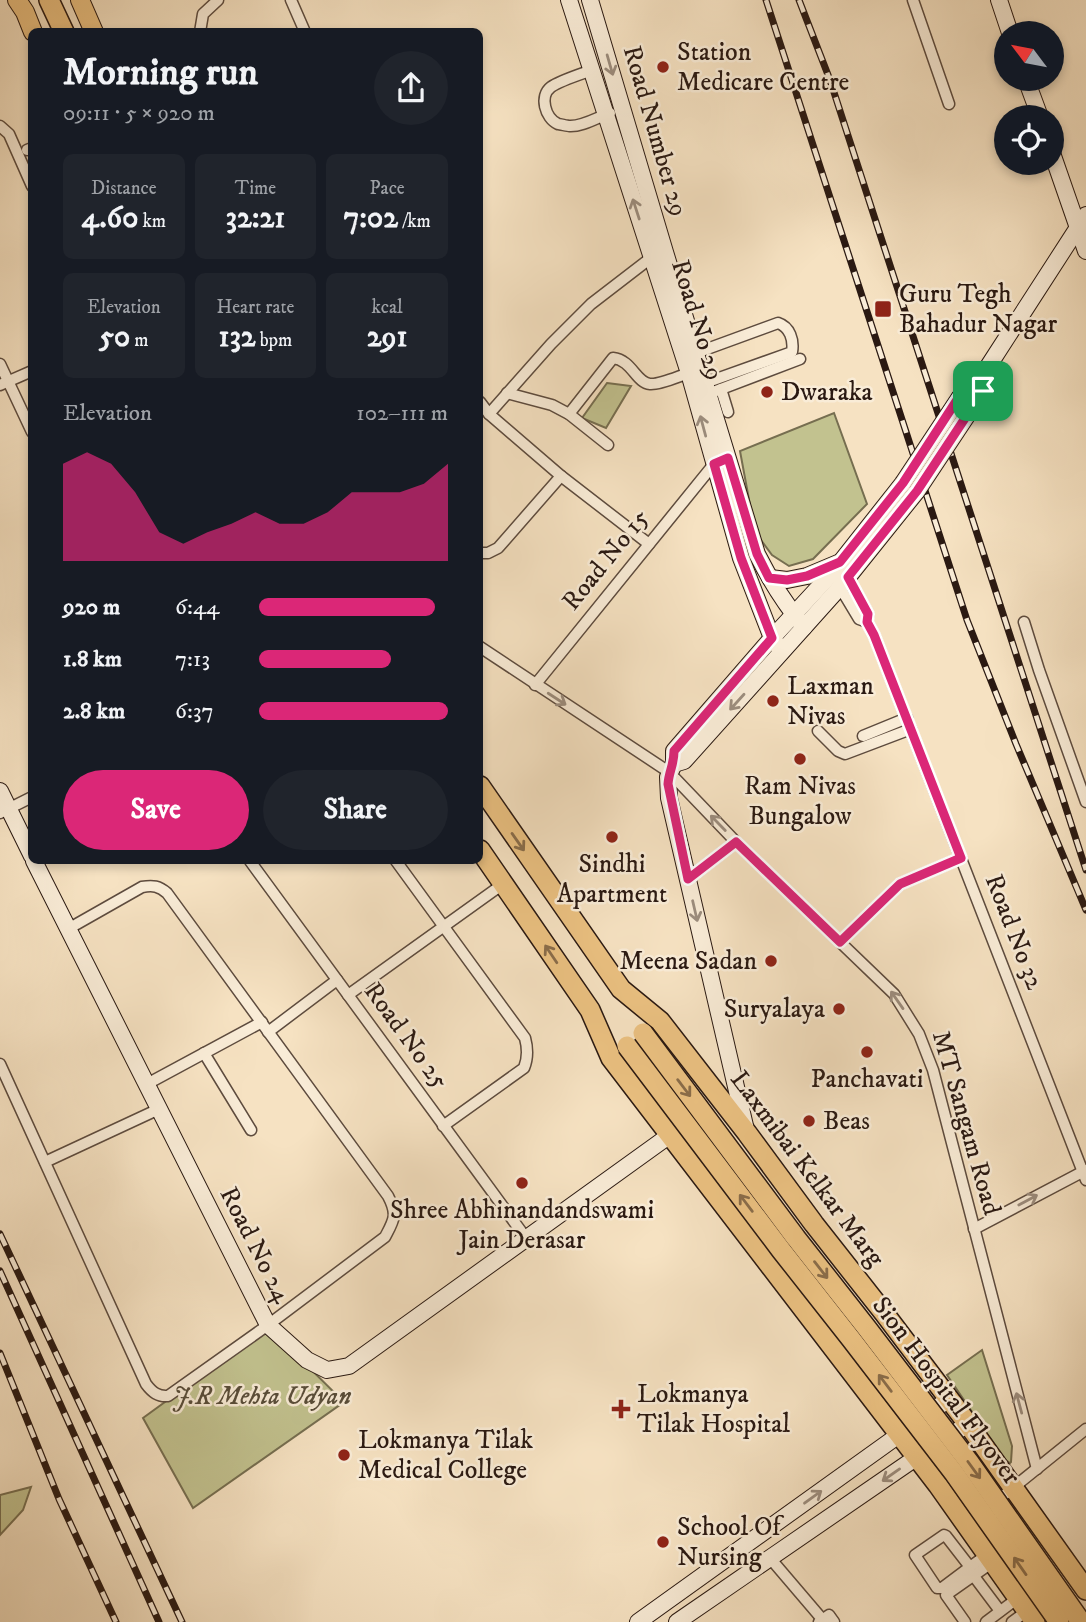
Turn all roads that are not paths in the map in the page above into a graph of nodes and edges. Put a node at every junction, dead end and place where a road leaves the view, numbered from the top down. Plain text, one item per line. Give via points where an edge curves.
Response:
1 (17, 0) edge
2 (40, 0) edge
3 (49, 0) edge
4 (80, 0) edge
5 (218, 0) edge
6 (291, 0) edge
7 (569, 0) edge
8 (590, 0) edge
9 (913, 0) edge
10 (999, 0) edge
11 (1006, 21) edge
12 (31, 28) edge
13 (52, 28) edge
14 (62, 28) edge
15 (92, 28) edge
16 (201, 28) edge
17 (303, 28) edge
18 (592, 70) junction
19 (949, 104) dead end
20 (622, 108) junction
21 (606, 114) junction
22 (0, 126) edge
23 (1062, 175) edge
24 (28, 177) edge
25 (1082, 221) edge
26 (1086, 251) edge
27 (658, 255) junction
28 (696, 353) junction
29 (800, 359) dead end
30 (0, 363) edge
31 (28, 373) edge
32 (689, 373) junction
33 (4, 383) edge
34 (711, 389) junction
35 (507, 393) junction
36 (483, 406) edge
37 (728, 412) dead end
38 (489, 414) junction
39 (569, 414) junction
40 (28, 425) edge
41 (608, 445) dead end
42 (721, 461) junction
43 (561, 476) junction
44 (649, 544) junction
45 (483, 553) edge
46 (840, 575) junction
47 (769, 578) junction
48 (799, 621) junction
49 (1024, 622) dead end
50 (777, 645) junction
51 (483, 650) edge
52 (535, 685) junction
53 (910, 727) junction
54 (818, 731) dead end
55 (863, 736) dead end
56 (868, 752) dead end
57 (672, 768) junction
58 (483, 790) edge
59 (0, 791) edge
60 (28, 799) edge
61 (1086, 802) edge
62 (4, 811) edge
63 (736, 842) junction
64 (28, 850) edge
65 (483, 854) edge
66 (961, 858) junction
67 (36, 864) edge
68 (252, 864) edge
69 (398, 864) edge
70 (688, 879) junction
71 (503, 884) junction
72 (442, 926) junction
73 (68, 929) junction
74 (840, 942) junction
75 (337, 980) junction
76 (621, 989) junction
77 (348, 995) junction
78 (590, 1010) junction
79 (265, 1027) junction
80 (204, 1053) junction
81 (0, 1064) edge
82 (147, 1084) junction
83 (159, 1109) junction
84 (443, 1126) junction
85 (251, 1129) dead end
86 (747, 1133) junction
87 (670, 1135) junction
88 (45, 1162) junction
89 (1085, 1174) edge
90 (974, 1229) junction
91 (526, 1238) junction
92 (268, 1325) junction
93 (949, 1399) junction
94 (968, 1424) junction
95 (1086, 1429) edge
96 (900, 1435) junction
97 (917, 1457) junction
98 (1037, 1469) junction
99 (1014, 1488) junction
100 (967, 1525) junction
101 (770, 1558) junction
102 (990, 1558) junction
103 (972, 1571) junction
104 (1086, 1590) edge
105 (1000, 1611) junction
106 (1023, 1613) edge
107 (820, 1621) edge
108 (638, 1622) edge
109 (677, 1622) edge
110 (834, 1622) edge
111 (965, 1622) edge
112 (986, 1622) edge
113 (1059, 1622) edge
114 (1081, 1622) edge

1 - 12 main road
2 - 13 highway
3 - 14 highway
4 - 15 main road
5 - 16 street via 203,14
6 - 17 street
7 - 18 main road, Road No 29
8 -> 20 main road, Road Number 29
9 - 19 street
10 - 11 main road
18 - 21 main road, Road No 29
18 - 21 street via 550,87 546,108 551,119 568,126
20 - 21 street
20 - 27 main road, Road Number 29
27 -> 21 main road, Road No 29
22 - 24 street via 9,134
23 - 25 main road
25 - 26 main road
25 - 46 main road, bridge via 982,376 968,383 967,401 910,487
27 - 28 main road, Road Number 29
27 - 32 main road, Road No 29
27 - 35 street via 591,304
28 - 34 main road, Road Number 29
28 - 34 street via 778,323 789,331 792,352
29 - 34 street
30 - 33 street
31 - 33 street
32 - 39 street via 649,384 613,358
42 -> 32 main road, Road No 29
33 - 40 street
34 - 37 street
34 - 42 main road, Road Number 29
35 - 38 street
35 - 39 street
36 - 38 street
38 - 43 street
39 - 41 street
42 - 44 street, Road No 15
42 - 47 main road, Road Number 29
42 - 50 main road, Road No 29 via 741,558
43 - 44 street
43 - 45 street via 498,548
44 - 52 street, Road No 15
46 - 47 main road
46 - 48 main road
46 - 53 street, Road No 32 via 868,614 867,622
47 - 48 main road, Road Number 29
48 - 50 main road
49 - 61 street
50 - 57 main road via 674,751
51 - 52 street, MT Sangam Road
52 -> 57 street, MT Sangam Road
53 - 54 street via 845,754
53 - 55 street
53 - 56 street
53 - 66 street, Road No 32
63 -> 57 street, MT Sangam Road
57 - 70 main road via 669,798
58 -> 76 highway, Laxmibai Kelkar Marg
59 - 62 main road
60 - 62 street
62 - 64 main road
63 - 70 street
63 - 74 street, MT Sangam Road
65 - 71 highway
66 - 74 street via 900,884
66 - 89 street, Road No 32
67 - 73 main road, Road No 24
68 - 75 street, Road No 25
69 - 72 street
70 -> 86 main road
71 - 72 street
78 -> 71 highway
72 - 77 street
72 - 84 street via 528,1048 524,1068
73 - 79 street via 142,887 160,887
73 - 82 main road, Road No 24
90 -> 74 street, MT Sangam Road via 933,1070 919,1034 894,994
75 - 77 street, Road No 25
75 - 79 street
76 - 86 highway, Laxmibai Kelkar Marg via 660,1021
76 -> 114 highway, Sion Hospital Flyover, bridge via 643,1033 969,1462
77 - 84 street, Road No 25
78 - 87 highway via 611,1058
113 -> 78 highway, Sion Hospital Flyover, bridge via 954,1474 627,1046
79 - 80 street
79 - 92 street via 388,1196 395,1217 385,1237
80 - 82 street
80 - 85 street
81 - 88 street
82 - 83 main road, Road No 24
83 - 88 street
83 - 92 main road, Road No 24
84 - 91 street, Road No 25
86 - 93 highway, Laxmibai Kelkar Marg
87 - 91 main road, Road No 24
87 - 96 highway
88 - 92 street via 151,1392 168,1396
90 -> 89 street
98 -> 90 street, MT Sangam Road
91 - 92 main road, Road No 24 via 349,1366 327,1370 307,1360
93 - 94 highway, Laxmibai Kelkar Marg
93 - 96 main road
94 - 97 main road
94 - 99 highway, Laxmibai Kelkar Marg
95 - 98 street
96 - 97 highway
108 -> 96 main road
97 - 100 highway
97 -> 101 main road
98 - 99 street
99 - 100 street
99 - 104 highway, Laxmibai Kelkar Marg
100 - 102 highway
101 - 107 street
101 - 109 main road
102 - 103 street
102 - 106 highway
103 - 103 street via 940,1589 915,1555 946,1536
103 - 105 street
103 - 111 street via 946,1595
105 - 106 street
105 - 112 street
107 - 110 street via 829,1615

